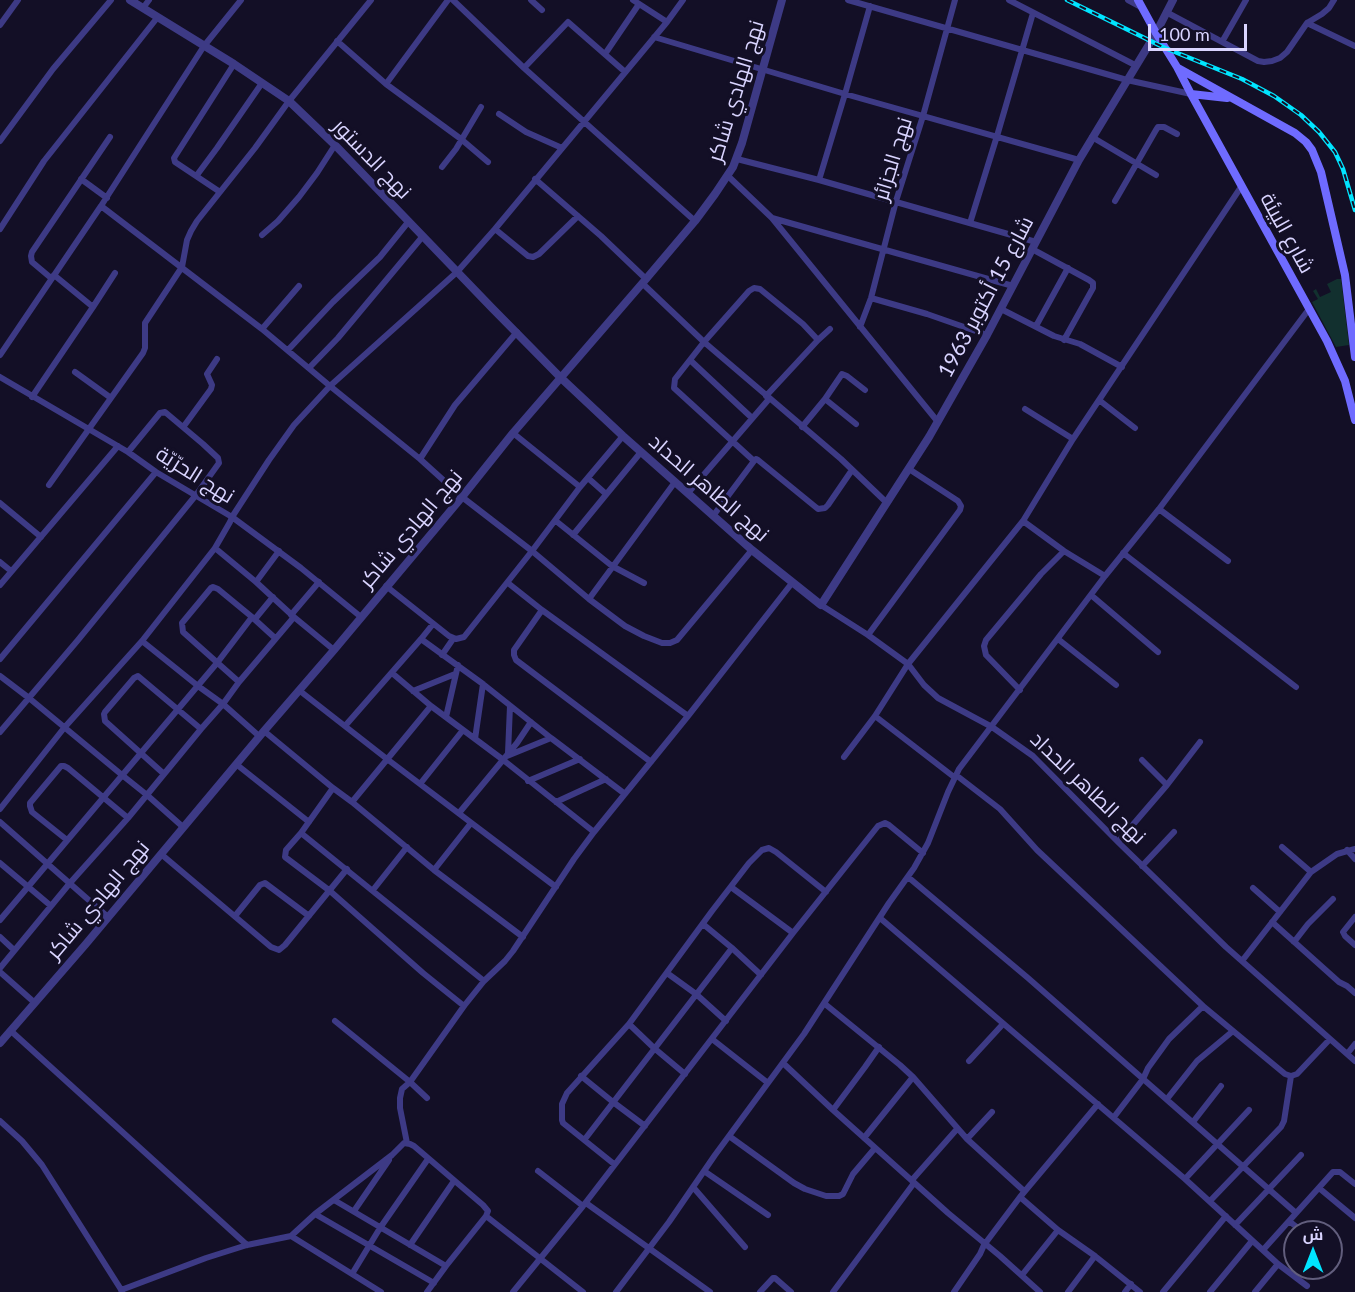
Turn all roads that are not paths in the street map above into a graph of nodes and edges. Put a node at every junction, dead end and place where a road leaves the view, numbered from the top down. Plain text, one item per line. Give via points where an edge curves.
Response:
1 (18, 0) edge
2 (111, 0) edge
3 (130, 0) edge
4 (149, 0) edge
5 (241, 0) edge
6 (371, 0) edge
7 (450, 0) edge
8 (531, 0) edge
9 (683, 0) edge
10 (782, 0) edge
11 (848, 0) edge
12 (955, 0) edge
13 (1009, 0) edge
14 (1128, 0) edge
15 (1173, 0) edge
16 (1246, 0) edge
17 (1334, 0) edge
18 (636, 2) edge
19 (862, 2) edge
20 (1140, 4) edge
21 (870, 6) junction
22 (143, 8) junction
23 (542, 10) dead end
24 (1166, 12) junction
25 (1033, 13) junction
26 (157, 18) junction
27 (667, 22) junction
28 (1307, 23) junction
29 (0, 25) edge
30 (947, 28) junction
31 (1156, 33) junction
32 (654, 36) junction
33 (337, 41) junction
34 (1222, 42) junction
35 (204, 46) junction
36 (1355, 46) edge
37 (1023, 50) junction
38 (605, 54) junction
39 (234, 64) junction
40 (1135, 65) junction
41 (524, 68) junction
42 (1177, 68) junction
43 (764, 70) junction
44 (624, 71) junction
45 (1126, 80) junction
46 (262, 82) junction
47 (386, 84) junction
48 (845, 94) junction
49 (1191, 94) junction
50 (1233, 99) junction
51 (289, 101) junction
52 (482, 106) dead end
53 (499, 114) dead end
54 (923, 116) junction
55 (584, 122) junction
56 (1177, 134) dead end
57 (997, 136) junction
58 (110, 137) dead end
59 (1092, 137) junction
60 (461, 139) junction
61 (0, 141) edge
62 (335, 145) junction
63 (562, 148) junction
64 (737, 159) junction
65 (1079, 160) junction
66 (489, 162) dead end
67 (1137, 164) junction
68 (442, 167) dead end
69 (197, 175) junction
70 (1156, 175) dead end
71 (728, 176) junction
72 (81, 179) junction
73 (535, 179) junction
74 (819, 180) junction
75 (1241, 187) junction
76 (220, 192) junction
77 (106, 198) junction
78 (896, 201) junction
79 (1115, 201) dead end
80 (101, 206) junction
81 (578, 216) junction
82 (772, 218) junction
83 (409, 221) junction
84 (695, 221) junction
85 (970, 224) junction
86 (0, 229) edge
87 (495, 229) junction
88 (262, 235) dead end
89 (423, 236) junction
90 (1034, 246) junction
91 (884, 250) junction
92 (182, 267) junction
93 (1068, 268) junction
94 (457, 272) junction
95 (115, 273) dead end
96 (53, 277) junction
97 (644, 281) junction
98 (299, 286) dead end
99 (1013, 286) junction
100 (871, 298) junction
101 (93, 308) junction
102 (1001, 309) junction
103 (1309, 309) junction
104 (1036, 326) junction
105 (860, 327) junction
106 (262, 329) junction
107 (830, 329) dead end
108 (517, 332) junction
109 (987, 335) junction
110 (818, 340) junction
111 (1064, 340) junction
112 (704, 342) junction
113 (288, 350) junction
114 (0, 355) edge
115 (1355, 357) edge
116 (217, 359) dead end
117 (690, 360) junction
118 (309, 368) junction
119 (1122, 368) junction
120 (75, 372) dead end
121 (0, 377) edge
122 (560, 377) junction
123 (330, 386) junction
124 (865, 390) dead end
125 (32, 397) junction
126 (768, 397) junction
127 (111, 398) junction
128 (825, 399) junction
129 (1099, 400) junction
130 (1025, 410) dead end
131 (752, 418) junction
132 (1355, 420) edge
133 (938, 422) junction
134 (856, 424) dead end
135 (184, 426) junction
136 (802, 427) junction
137 (1135, 428) dead end
138 (90, 429) junction
139 (513, 433) junction
140 (622, 436) junction
141 (1074, 439) junction
142 (733, 441) junction
143 (118, 446) junction
144 (128, 452) junction
145 (641, 452) junction
146 (420, 459) junction
147 (754, 461) junction
148 (852, 470) junction
149 (909, 470) junction
150 (156, 472) junction
151 (588, 478) junction
152 (675, 482) junction
153 (50, 485) dead end
154 (580, 488) junction
155 (688, 493) junction
156 (606, 494) junction
157 (196, 495) junction
158 (462, 497) junction
159 (0, 503) edge
160 (887, 503) junction
161 (1159, 509) junction
162 (713, 516) junction
163 (232, 517) junction
164 (556, 520) junction
165 (1023, 521) junction
166 (573, 535) junction
167 (41, 537) junction
168 (215, 548) junction
169 (752, 550) junction
170 (279, 551) junction
171 (532, 551) junction
172 (1064, 551) junction
173 (1123, 553) junction
174 (1228, 561) dead end
175 (0, 562) edge
176 (612, 566) junction
177 (11, 571) junction
178 (1105, 576) junction
179 (256, 582) junction
180 (319, 582) junction
181 (508, 583) junction
182 (644, 583) dead end
183 (792, 583) junction
184 (0, 585) edge
185 (386, 586) junction
186 (1091, 594) junction
187 (273, 597) junction
188 (589, 599) junction
189 (821, 605) junction
190 (542, 610) junction
191 (292, 616) junction
192 (361, 617) junction
193 (253, 618) junction
194 (433, 624) junction
195 (868, 635) junction
196 (275, 638) junction
197 (422, 639) junction
198 (453, 639) junction
199 (1058, 639) junction
200 (142, 641) junction
201 (334, 650) junction
202 (1158, 652) dead end
203 (442, 655) junction
204 (0, 659) edge
205 (217, 663) junction
206 (908, 664) junction
207 (458, 665) junction
208 (392, 673) junction
209 (455, 674) junction
210 (0, 676) edge
211 (239, 682) junction
212 (483, 684) junction
213 (1116, 685) dead end
214 (198, 686) junction
215 (1296, 687) dead end
216 (1020, 690) junction
217 (300, 691) junction
218 (413, 691) junction
219 (30, 698) junction
220 (224, 704) junction
221 (431, 706) junction
222 (510, 706) junction
223 (177, 709) junction
224 (875, 716) junction
225 (446, 717) junction
226 (688, 717) junction
227 (531, 722) junction
228 (345, 726) junction
229 (992, 727) junction
230 (64, 728) junction
231 (201, 729) junction
232 (463, 730) junction
233 (0, 732) edge
234 (262, 733) junction
235 (551, 738) junction
236 (475, 739) junction
237 (1200, 742) dead end
238 (141, 752) junction
239 (505, 756) junction
240 (844, 757) dead end
241 (387, 759) junction
242 (580, 759) junction
243 (1142, 760) dead end
244 (651, 762) junction
245 (236, 764) junction
246 (164, 774) junction
247 (122, 775) junction
248 (955, 776) junction
249 (606, 779) junction
250 (528, 781) junction
251 (420, 784) junction
252 (1167, 784) junction
253 (333, 788) junction
254 (625, 794) junction
255 (147, 795) junction
256 (104, 798) junction
257 (352, 802) junction
258 (556, 802) junction
259 (0, 809) edge
260 (459, 813) junction
261 (128, 818) junction
262 (0, 822) edge
263 (309, 822) junction
264 (471, 823) junction
265 (183, 827) junction
266 (594, 832) junction
267 (1174, 832) dead end
268 (302, 833) junction
269 (67, 840) junction
270 (1118, 842) junction
271 (407, 847) junction
272 (1282, 847) dead end
273 (1355, 849) edge
274 (1347, 850) junction
275 (923, 853) junction
276 (161, 854) junction
277 (1355, 859) edge
278 (0, 863) edge
279 (48, 864) junction
280 (1142, 866) junction
281 (347, 869) junction
282 (435, 870) junction
283 (1311, 872) junction
284 (908, 877) junction
285 (70, 883) junction
286 (28, 887) junction
287 (556, 887) junction
288 (731, 887) junction
289 (1253, 888) dead end
290 (373, 890) junction
291 (330, 891) junction
292 (826, 892) junction
293 (1333, 899) dead end
294 (51, 906) junction
295 (1280, 912) junction
296 (235, 916) junction
297 (309, 916) junction
298 (108, 917) junction
299 (1355, 917) edge
300 (879, 918) junction
301 (0, 920) edge
302 (1272, 922) junction
303 (703, 924) junction
304 (793, 933) junction
305 (0, 937) edge
306 (523, 937) junction
307 (1294, 942) junction
308 (1355, 945) edge
309 (732, 948) junction
310 (14, 950) junction
311 (1242, 962) junction
312 (0, 970) edge
313 (667, 973) junction
314 (761, 975) junction
315 (484, 981) junction
316 (1355, 993) edge
317 (696, 994) junction
318 (35, 1003) junction
319 (825, 1004) junction
320 (464, 1006) junction
321 (1203, 1006) junction
322 (335, 1021) dead end
323 (726, 1022) junction
324 (629, 1023) junction
325 (1003, 1024) junction
326 (1233, 1031) junction
327 (6, 1033) edge
328 (712, 1039) junction
329 (1330, 1039) junction
330 (0, 1043) edge
331 (1355, 1044) edge
332 (879, 1047) junction
333 (654, 1048) junction
334 (1347, 1053) junction
335 (969, 1061) dead end
336 (1355, 1061) edge
337 (783, 1063) junction
338 (685, 1074) junction
339 (581, 1076) junction
340 (1291, 1076) junction
341 (913, 1077) junction
342 (1143, 1079) junction
343 (410, 1082) junction
344 (768, 1083) junction
345 (1221, 1086) dead end
346 (427, 1098) dead end
347 (1167, 1099) junction
348 (613, 1102) junction
349 (1098, 1104) junction
350 (833, 1110) junction
351 (1249, 1110) dead end
352 (992, 1112) dead end
353 (1114, 1118) junction
354 (0, 1121) edge
355 (1193, 1122) junction
356 (645, 1126) junction
357 (957, 1129) junction
358 (729, 1136) junction
359 (864, 1138) junction
360 (585, 1139) junction
361 (967, 1139) junction
362 (407, 1143) junction
363 (1217, 1143) junction
364 (875, 1148) junction
365 (392, 1155) junction
366 (1301, 1155) dead end
367 (428, 1159) junction
368 (614, 1164) junction
369 (1244, 1167) junction
370 (538, 1171) dead end
371 (704, 1171) junction
372 (1185, 1179) junction
373 (454, 1181) junction
374 (913, 1181) junction
375 (1355, 1184) edge
376 (693, 1187) junction
377 (1319, 1188) junction
378 (1270, 1189) junction
379 (1022, 1194) junction
380 (334, 1200) junction
381 (1210, 1202) junction
382 (584, 1204) junction
383 (354, 1211) junction
384 (1296, 1213) junction
385 (315, 1214) junction
386 (768, 1215) dead end
387 (486, 1216) junction
388 (1226, 1216) junction
389 (1355, 1218) edge
390 (1290, 1220) edge
391 (1235, 1225) junction
392 (380, 1228) junction
393 (1283, 1228) edge
394 (1058, 1230) junction
395 (291, 1236) junction
396 (1252, 1241) junction
397 (247, 1245) junction
398 (370, 1245) junction
399 (410, 1245) junction
400 (984, 1245) junction
401 (746, 1247) dead end
402 (649, 1248) junction
403 (1263, 1250) junction
404 (1095, 1256) junction
405 (539, 1258) junction
406 (1278, 1264) junction
407 (446, 1266) junction
408 (352, 1274) junction
409 (1022, 1275) junction
410 (1131, 1284) junction
411 (1307, 1286) dead end
412 (430, 1287) edge
413 (122, 1291) edge
414 (381, 1292) edge
415 (436, 1292) edge
416 (513, 1292) edge
417 (583, 1292) edge
418 (616, 1292) edge
419 (710, 1292) edge
420 (760, 1292) edge
421 (791, 1292) edge
422 (833, 1292) edge
423 (954, 1292) edge
424 (1040, 1292) edge
425 (1068, 1292) edge
426 (1125, 1292) edge
427 (1140, 1292) edge
428 (1163, 1292) edge
429 (1210, 1292) edge
430 (1255, 1292) edge

1 - 29 street
2 - 61 street
3 - 22 street, نهج الدستور
4 - 22 street
5 - 35 street
6 - 33 street
7 - 41 street
7 - 47 street
8 - 23 street
9 - 27 street
10 - 43 street, نهج الهادي شاكر
11 - 19 street
12 - 30 street, نهج الجزائر
13 - 25 street
14 - 20 street
15 - 24 street, شارع 15 أكتوبر 1963
16 - 34 street
17 - 28 street
18 - 27 street
18 - 38 street
19 - 21 street
20 - 31 main road, شارع البيئة
21 - 30 street
21 - 48 street
22 - 26 street, نهج الدستور
24 - 31 street, شارع 15 أكتوبر 1963
24 - 34 street
25 - 37 street
25 - 40 street
26 - 35 street, نهج الدستور
26 - 86 street via 44,161
27 - 32 street
28 - 34 street via 1287,52 1272,61 1257,61
28 - 36 street
30 - 37 street
30 - 54 street, نهج الجزائر
31 - 40 street, شارع 15 أكتوبر 1963
31 - 42 main road, شارع البيئة
32 - 43 street
32 - 44 street
33 - 47 street
33 - 51 street
35 - 39 street, نهج الدستور
35 - 77 street
37 - 45 street
37 - 57 street
38 - 41 street via 568,22
38 - 44 street
39 - 46 street, نهج الدستور
39 - 69 street via 174,158
40 - 45 street, شارع 15 أكتوبر 1963
41 - 55 street
42 - 49 main road, شارع البيئة
42 - 50 main road, شارع البيئة
43 - 48 street
43 - 64 street, نهج الهادي شاكر
44 - 55 street
45 - 49 street
45 - 59 street, شارع 15 أكتوبر 1963
46 - 51 street, نهج الدستور
46 - 69 street
47 - 60 street
48 - 54 street
48 - 74 street
49 - 50 main road
49 - 75 main road, شارع البيئة
50 - 115 main road, شارع البيئة via 1295,133 1317,160 1345,275
51 - 62 street, نهج الدستور
51 - 76 street
52 - 60 street
53 - 63 street via 526,132
54 - 57 street
54 - 78 street, نهج الجزائر
55 - 63 street
55 - 84 street
56 - 67 street via 1158,127
57 - 65 street
57 - 85 street
58 - 72 street
59 - 65 street, شارع 15 أكتوبر 1963
59 - 67 street
60 - 66 street
60 - 68 street
62 - 83 street, نهج الدستور
62 - 88 street via 299,197
63 - 73 street
64 - 71 street, نهج الهادي شاكر
64 - 74 street
65 - 90 street, شارع 15 أكتوبر 1963
67 - 70 street
67 - 79 street
69 - 76 street
71 - 82 street
71 - 84 street, نهج الهادي شاكر
72 - 77 street
72 - 96 street via 31,256 32,262
73 - 81 street
73 - 87 street
74 - 78 street
75 - 103 main road, شارع البيئة
75 - 119 street
76 - 92 street via 191,231
77 - 80 street
78 - 85 street
78 - 91 street, نهج الجزائر
80 - 92 street
80 - 96 street
81 - 87 street via 533,257
81 - 97 street
82 - 91 street
82 - 105 street
83 - 89 street, نهج الدستور
83 - 113 street via 380,257
84 - 97 street, نهج الهادي شاكر
85 - 90 street
87 - 94 street
89 - 94 street, نهج الدستور
89 - 118 street
90 - 93 street
90 - 99 street, شارع 15 أكتوبر 1963
91 - 99 street
91 - 100 street, نهج الجزائر
92 - 106 street
92 - 127 street via 147,318 143,353
93 - 104 street
93 - 111 street via 1094,287
94 - 108 street, نهج الدستور
94 - 123 street
95 - 101 street
96 - 101 street
96 - 114 street
97 - 112 street
97 - 122 street, نهج الهادي شاكر
98 - 106 street
99 - 102 street, شارع 15 أكتوبر 1963
100 - 105 street, نهج الجزائر
100 - 109 street
101 - 125 street
102 - 104 street
102 - 109 street, شارع 15 أكتوبر 1963
103 - 132 main road, شارع البيئة via 1339,369
103 - 161 street
104 - 111 street
105 - 133 street
106 - 113 street
107 - 110 street
108 - 122 street, نهج الدستور
108 - 146 street via 455,405
109 - 133 street, شارع 15 أكتوبر 1963
110 - 112 street via 756,287
110 - 126 street
111 - 119 street via 1080,344
112 - 117 street
112 - 126 street
113 - 118 street
116 - 135 street via 207,374 211,389
117 - 131 street
117 - 142 street via 675,379 674,388
118 - 123 street
119 - 129 street
120 - 127 street
121 - 125 street, نهج الحرّيّة
122 - 139 street, نهج الهادي شاكر
122 - 140 street, نهج الطاهر الحداد
123 - 146 street
123 - 163 street via 294,425
124 - 128 street via 843,374
125 - 138 street, نهج الحرّيّة
126 - 131 street
126 - 136 street
127 - 138 street
128 - 134 street
128 - 136 street
129 - 137 street
129 - 141 street
130 - 141 street
131 - 142 street
133 - 149 street, شارع 15 أكتوبر 1963
135 - 144 street via 162,412
135 - 157 street via 219,460
136 - 148 street
138 - 143 street, نهج الحرّيّة
138 - 153 street
139 - 154 street
139 - 158 street, نهج الهادي شاكر
140 - 145 street, نهج الطاهر الحداد
140 - 151 street
141 - 165 street
142 - 147 street
142 - 155 street
143 - 144 street, نهج الحرّيّة
143 - 167 street
144 - 150 street, نهج الحرّيّة
145 - 152 street, نهج الطاهر الحداد
145 - 156 street
146 - 158 street
147 - 148 street via 760,461 821,509
147 - 162 street
148 - 160 street
149 - 160 street, شارع 15 أكتوبر 1963
149 - 195 street via 958,501 961,507
150 - 157 street, نهج الحرّيّة
150 - 204 street
151 - 154 street
151 - 156 street
152 - 155 street, نهج الطاهر الحداد
152 - 176 street
154 - 164 street
155 - 162 street, نهج الطاهر الحداد
156 - 166 street
157 - 163 street, نهج الحرّيّة
157 - 219 street
158 - 171 street
158 - 185 street, نهج الهادي شاكر
159 - 167 street
160 - 189 street, شارع 15 أكتوبر 1963
161 - 173 street
161 - 174 street
162 - 169 street, نهج الطاهر الحداد
163 - 168 street
163 - 170 street, نهج الحرّيّة
164 - 166 street
164 - 171 street
165 - 172 street
165 - 206 street
166 - 176 street
167 - 177 street
168 - 179 street
168 - 200 street
169 - 183 street, نهج الطاهر الحداد
169 - 188 street via 682,634 670,643 644,636
170 - 179 street
170 - 180 street, نهج الحرّيّة
171 - 181 street
171 - 188 street
172 - 178 street
172 - 216 street via 984,646 986,655
173 - 178 street
173 - 215 street
175 - 177 street
176 - 182 street
176 - 188 street
177 - 184 street
178 - 186 street
179 - 187 street
180 - 191 street
180 - 192 street, نهج الحرّيّة
181 - 190 street
181 - 198 street via 467,634
183 - 189 street, نهج الطاهر الحداد
183 - 226 street
185 - 192 street, نهج الهادي شاكر
185 - 194 street
186 - 199 street
186 - 202 street
187 - 191 street
187 - 193 street
189 - 195 street, نهج الطاهر الحداد
190 - 226 street
190 - 244 street via 514,650 516,660
191 - 196 street
191 - 201 street
192 - 201 street, نهج الهادي شاكر
193 - 196 street
193 - 205 street
193 - 205 street via 218,589 211,588 182,623 183,632
194 - 197 street
194 - 198 street
195 - 206 street, نهج الطاهر الحداد
196 - 211 street
197 - 203 street
197 - 208 street
198 - 203 street
199 - 213 street
199 - 216 street
200 - 214 street
200 - 230 street
201 - 217 street, نهج الهادي شاكر
203 - 207 street
205 - 211 street
205 - 214 street
206 - 224 street
206 - 229 street, نهج الطاهر الحداد via 930,692
207 - 209 street
207 - 212 street
208 - 218 street
208 - 228 street
209 - 218 street
209 - 225 street
210 - 219 street
211 - 220 street
212 - 222 street
212 - 236 street
214 - 220 street
214 - 223 street
216 - 229 street
217 - 228 street
217 - 234 street, نهج الهادي شاكر
218 - 221 street
219 - 230 street
219 - 233 street
220 - 231 street
220 - 234 street
221 - 225 street
221 - 241 street
222 - 227 street
222 - 239 street
223 - 231 street
223 - 238 street
223 - 238 street via 138,676 105,712 108,724
224 - 240 street
224 - 248 street
225 - 232 street
226 - 244 street
227 - 235 street
227 - 239 street
228 - 241 street
229 - 248 street
229 - 270 street, نهج الطاهر الحداد via 1033,756
230 - 247 street
230 - 259 street
231 - 246 street
232 - 236 street
232 - 251 street
234 - 245 street, نهج الهادي شاكر
234 - 253 street
235 - 239 street
235 - 242 street
236 - 239 street
237 - 252 street
238 - 246 street
238 - 247 street
239 - 250 street
239 - 260 street
241 - 251 street
241 - 257 street
242 - 249 street
242 - 250 street
243 - 252 street
244 - 254 street
245 - 263 street
245 - 265 street, نهج الهادي شاكر
246 - 255 street
247 - 255 street
247 - 256 street
248 - 275 street
248 - 321 street via 1000,809 1037,850
249 - 254 street
249 - 258 street
250 - 258 street
251 - 260 street
252 - 270 street
253 - 257 street
253 - 263 street
254 - 266 street
255 - 261 street
255 - 265 street
256 - 261 street
256 - 269 street
256 - 269 street via 68,768 59,768 30,806 32,812
257 - 271 street
258 - 266 street
260 - 264 street
261 - 285 street
262 - 279 street
263 - 268 street
264 - 282 street
264 - 287 street
265 - 276 street, نهج الهادي شاكر
266 - 287 street
267 - 280 street
268 - 281 street
268 - 291 street via 286,850 285,857
269 - 279 street
270 - 280 street, نهج الطاهر الحداد
271 - 282 street
271 - 290 street
272 - 283 street
273 - 274 street
274 - 277 street
274 - 283 street
275 - 284 street
275 - 292 street via 894,828 881,824
276 - 296 street
276 - 298 street, نهج الهادي شاكر
278 - 286 street
279 - 285 street
279 - 286 street
280 - 311 street, نهج الطاهر الحداد
281 - 290 street
281 - 291 street
282 - 306 street
283 - 295 street
284 - 300 street
284 - 342 street
285 - 294 street
285 - 298 street
286 - 294 street
286 - 301 street
287 - 306 street
288 - 292 street via 759,852 769,848
288 - 303 street
288 - 304 street
289 - 295 street
290 - 315 street
291 - 297 street
291 - 320 street
292 - 304 street
293 - 307 street
294 - 310 street
295 - 302 street
296 - 297 street via 265,883
296 - 297 street via 279,950
298 - 318 street, نهج الهادي شاكر
299 - 308 street via 1343,932
300 - 319 street
300 - 325 street
302 - 307 street
302 - 311 street
303 - 309 street
303 - 313 street
304 - 314 street
305 - 310 street
306 - 315 street
307 - 316 street
309 - 314 street
309 - 317 street
310 - 312 street
311 - 329 street, نهج الطاهر الحداد
312 - 318 street
313 - 317 street
313 - 324 street
314 - 323 street
315 - 320 street
317 - 323 street
317 - 333 street
318 - 327 street, نهج الهادي شاكر
319 - 332 street
319 - 337 street
320 - 343 street
321 - 326 street
321 - 342 street via 1169,1039
322 - 343 street
323 - 328 street
324 - 333 street
324 - 339 street
325 - 335 street
325 - 349 street
326 - 340 street
326 - 347 street via 1200,1057
327 - 330 street, نهج الهادي شاكر
327 - 397 street
328 - 338 street
328 - 344 street
329 - 334 street, نهج الطاهر الحداد
329 - 340 street
331 - 334 street
332 - 341 street
332 - 350 street
333 - 338 street
333 - 348 street
334 - 336 street, نهج الطاهر الحداد
337 - 344 street
337 - 350 street
338 - 356 street
339 - 348 street
339 - 360 street via 564,1098 561,1120
340 - 369 street via 1283,1125
341 - 357 street
341 - 359 street
342 - 347 street
342 - 353 street
343 - 346 street
343 - 362 street via 402,1089 399,1102
344 - 358 street
345 - 355 street
347 - 355 street
348 - 356 street
348 - 360 street
349 - 353 street
349 - 379 street
350 - 359 street
351 - 363 street
352 - 361 street
353 - 372 street
354 - 413 street via 42,1164
355 - 363 street
356 - 368 street
357 - 361 street
357 - 374 street
358 - 364 street via 794,1183 834,1196 843,1194
358 - 371 street
359 - 364 street
360 - 368 street
361 - 379 street
362 - 365 street
362 - 367 street
363 - 369 street
363 - 372 street
364 - 374 street
365 - 380 street
365 - 383 street
366 - 378 street
367 - 373 street
367 - 392 street
368 - 382 street
369 - 378 street
369 - 381 street
370 - 382 street
371 - 376 street
371 - 386 street
372 - 381 street
373 - 387 street via 486,1208
373 - 399 street
374 - 400 street
374 - 422 street
375 - 377 street via 1335,1171
376 - 401 street
376 - 402 street
377 - 384 street
377 - 389 street
378 - 384 street
378 - 391 street
379 - 394 street
379 - 400 street
380 - 383 street
380 - 385 street
381 - 388 street
382 - 402 street
382 - 405 street
383 - 392 street
384 - 390 street
385 - 395 street
385 - 398 street
387 - 405 street
387 - 407 street
388 - 391 street
388 - 428 street
391 - 396 street
392 - 398 street
392 - 399 street
393 - 403 street
394 - 404 street
394 - 409 street
395 - 397 street
395 - 408 street
396 - 403 street
396 - 429 street
397 - 413 street
398 - 408 street
398 - 412 street
399 - 407 street
400 - 409 street
400 - 423 street
402 - 418 street
402 - 419 street
403 - 406 street
404 - 410 street
404 - 425 street
405 - 416 street
405 - 417 street
406 - 411 street
406 - 430 street
407 - 412 street
408 - 414 street
409 - 424 street
410 - 426 street
410 - 427 street
412 - 415 street
420 - 421 street via 773,1278

